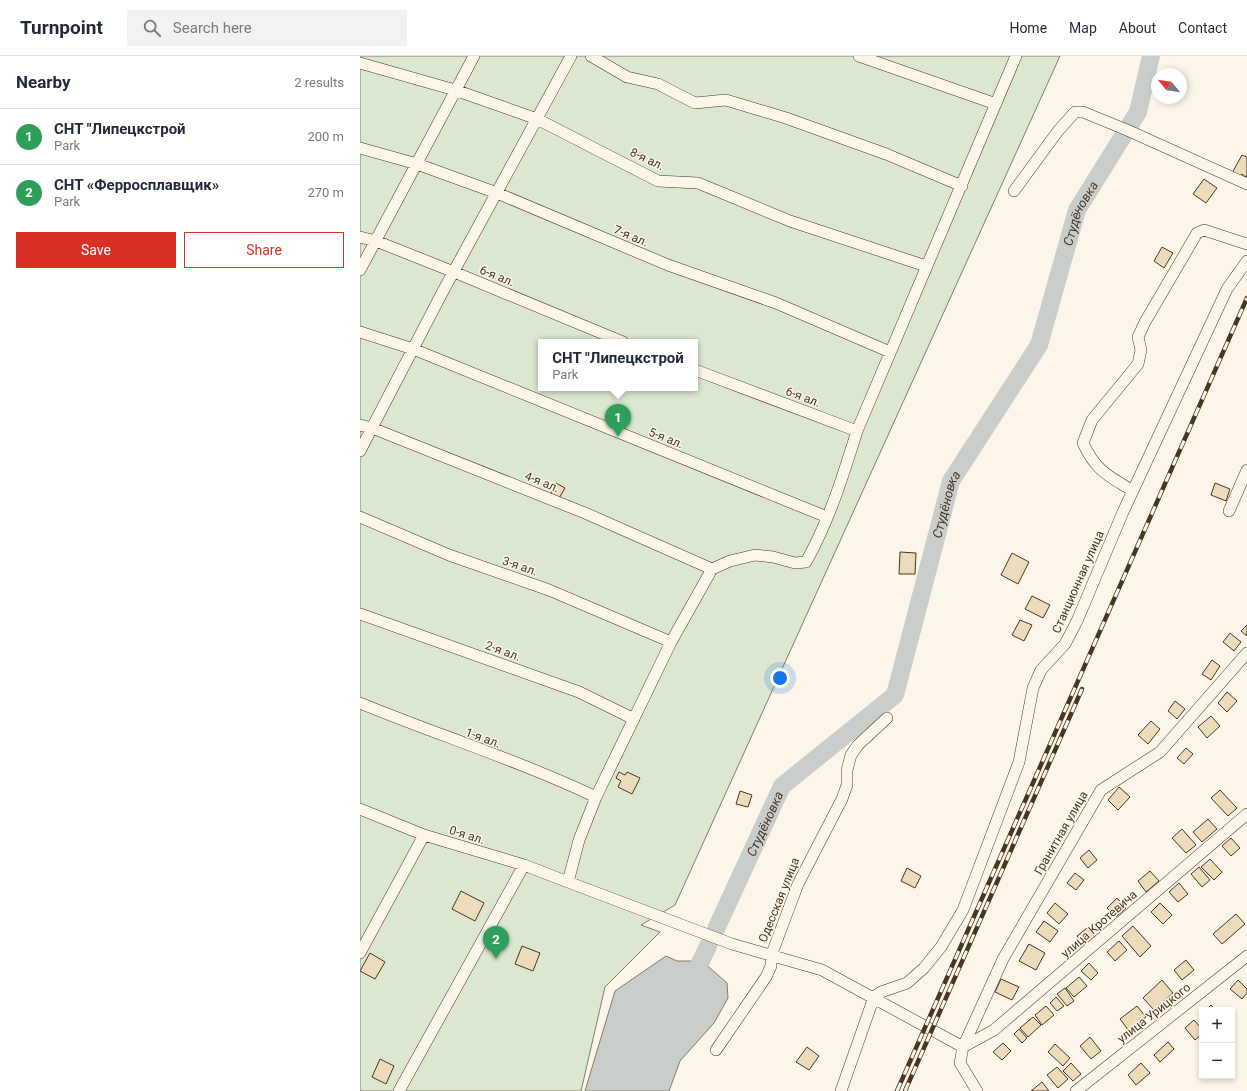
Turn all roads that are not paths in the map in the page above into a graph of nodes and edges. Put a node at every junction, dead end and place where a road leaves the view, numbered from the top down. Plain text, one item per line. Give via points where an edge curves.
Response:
1 (474, 56) edge
2 (571, 56) edge
3 (591, 56) edge
4 (859, 56) edge
5 (1016, 56) edge
6 (360, 63) edge
7 (456, 90) junction
8 (996, 104) junction
9 (537, 118) junction
10 (360, 148) edge
11 (417, 164) junction
12 (1247, 184) edge
13 (962, 186) junction
14 (1014, 191) dead end
15 (497, 193) junction
16 (360, 237) edge
17 (376, 241) junction
18 (1247, 244) edge
19 (1247, 261) edge
20 (926, 266) junction
21 (360, 270) edge
22 (454, 272) junction
23 (360, 332) edge
24 (616, 339) edge
25 (413, 350) junction
26 (890, 352) junction
27 (698, 371) edge
28 (360, 425) edge
29 (372, 428) junction
30 (857, 431) junction
31 (360, 451) edge
32 (1247, 470) edge
33 (1133, 491) junction
34 (1229, 511) dead end
35 (360, 517) edge
36 (827, 517) junction
37 (712, 569) junction
38 (360, 614) edge
39 (671, 642) junction
40 (1247, 653) edge
41 (360, 703) edge
42 (887, 718) dead end
43 (634, 719) junction
44 (596, 797) junction
45 (360, 809) edge
46 (1247, 814) edge
47 (424, 835) junction
48 (524, 866) junction
49 (568, 882) junction
50 (360, 952) edge
51 (771, 956) junction
52 (1247, 956) edge
53 (874, 997) junction
54 (963, 1047) junction
55 (716, 1050) dead end
56 (399, 1091) edge
57 (842, 1091) edge
58 (977, 1091) edge
59 (1076, 1091) edge

1 - 7 street
2 - 9 street
3 - 13 street via 627,77 658,84 695,103 726,100 786,118 886,154
4 - 8 street
5 - 8 street
6 - 7 street, 8-я ал.
7 - 9 street, 8-я ал.
7 - 11 street
8 - 13 street
9 - 15 street
9 - 20 street, 8-я ал. via 658,181 698,183 790,221
10 - 11 street, 7-я ал.
11 - 15 street, 7-я ал.
11 - 17 street
12 - 14 street via 1127,130 1083,112 1075,112
13 - 20 street
15 - 22 street
15 - 26 street, 7-я ал. via 668,266 776,303
16 - 17 street, 6-я ал.
17 - 21 street
17 - 22 street, 6-я ал.
18 - 33 street via 1204,230 1197,233 1138,337 1141,350 1138,364 1092,420 1083,443 1090,458 1101,471
19 - 33 street, Станционная улица via 1226,289
20 - 26 street
22 - 24 street, 6-я ал.
22 - 25 street
23 - 25 street, 5-я ал.
25 - 29 street
25 - 36 street, 5-я ал.
26 - 30 street
27 - 30 street, 6-я ал.
28 - 29 street, 4-я ал.
29 - 31 street
29 - 37 street, 4-я ал. via 585,513
30 - 36 street via 844,476
32 - 34 street
33 - 53 street, Станционная улица via 1077,621 1065,644 1041,670 1033,688 1019,762 963,910 941,947 924,968 907,983
35 - 39 street, 3-я ал. via 449,555 549,590
36 - 37 street via 806,562 795,563 755,555 730,561
37 - 39 street
38 - 43 street, 2-я ал. via 579,692
39 - 43 street
40 - 54 street, Гранитная улица via 1160,752 1101,790 1003,958
41 - 44 street, 1-я ал.
42 - 51 street, Одесская улица via 858,745 852,755 842,799 798,884
43 - 44 street
44 - 49 street
45 - 47 street, 0-я ал.
46 - 54 street, улица Кротевича via 994,1030
47 - 48 street, 0-я ал.
47 - 50 street
48 - 49 street, 0-я ал.
48 - 56 street
49 - 51 street, 0-я ал. via 732,944
51 - 53 street, 0-я ал. via 822,970
51 - 55 street, Одесская улица via 771,966 766,978
52 - 59 street, улица Урицкого
53 - 54 street, 0-я ал.
53 - 57 street
54 - 58 street via 960,1063

